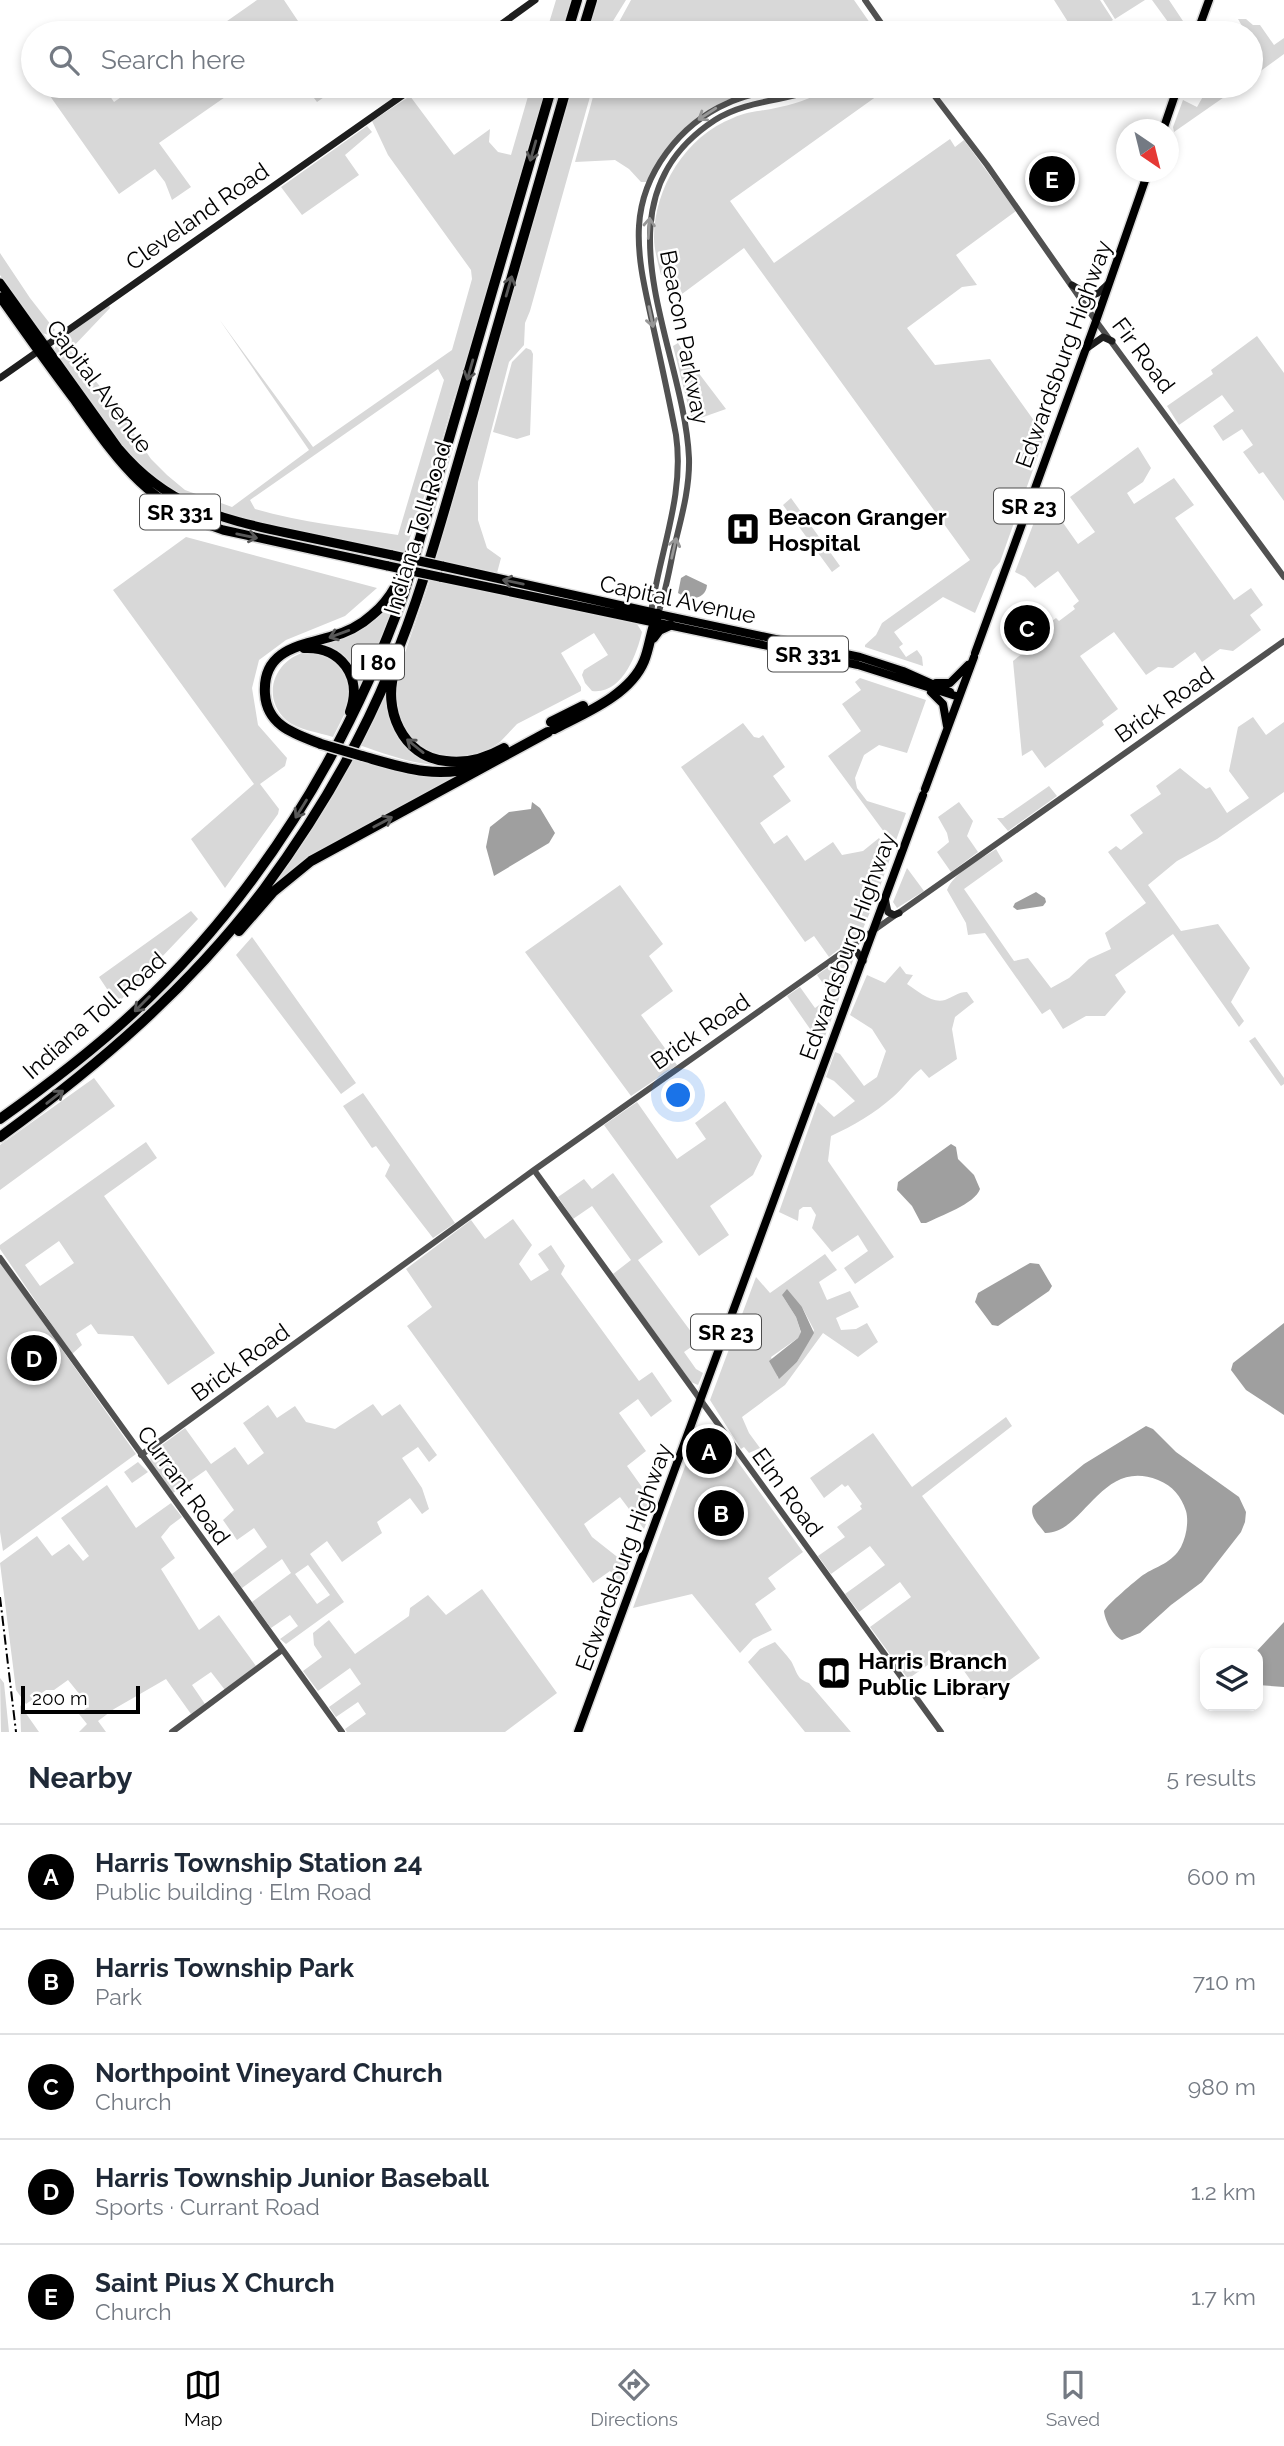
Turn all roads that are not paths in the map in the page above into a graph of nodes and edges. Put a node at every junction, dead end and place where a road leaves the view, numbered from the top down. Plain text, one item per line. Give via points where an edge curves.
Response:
1 (535, 0) edge
2 (577, 0) edge
3 (592, 0) edge
4 (864, 0) edge
5 (1209, 0) edge
6 (506, 21) edge
7 (571, 21) edge
8 (586, 21) edge
9 (879, 21) edge
10 (1201, 21) edge
11 (399, 98) edge
12 (549, 98) edge
13 (563, 98) edge
14 (741, 98) edge
15 (784, 98) edge
16 (936, 98) edge
17 (1174, 98) edge
18 (1167, 119) edge
19 (1145, 182) edge
20 (0, 283) edge
21 (1110, 283) junction
22 (1072, 285) junction
23 (0, 298) edge
24 (1096, 321) junction
25 (1112, 341) junction
26 (42, 349) junction
27 (1086, 350) junction
28 (0, 378) edge
29 (445, 456) junction
30 (1284, 577) edge
31 (417, 598) junction
32 (653, 617) junction
33 (670, 625) junction
34 (1284, 641) edge
35 (648, 648) junction
36 (974, 655) junction
37 (927, 685) junction
38 (959, 697) junction
39 (549, 727) junction
40 (947, 729) junction
41 (322, 741) junction
42 (494, 757) junction
43 (316, 784) junction
44 (885, 898) junction
45 (898, 913) junction
46 (874, 931) junction
47 (846, 950) junction
48 (863, 961) junction
49 (163, 1005) junction
50 (0, 1119) edge
51 (0, 1137) edge
52 (534, 1170) junction
53 (0, 1258) edge
54 (701, 1400) junction
55 (141, 1455) junction
56 (282, 1650) junction
57 (172, 1732) edge
58 (342, 1732) edge
59 (578, 1732) edge
60 (941, 1732) edge

1 - 6 main road
2 - 7 highway
3 - 8 highway
4 - 9 street
5 - 10 main road
11 - 26 main road, Cleveland Road
12 -> 29 highway, Indiana Toll Road / I 80
31 -> 13 highway, Indiana Toll Road / I 80
14 -> 32 street, Beacon Parkway via 694,123 674,142 644,197 639,225 640,262 679,457
32 -> 15 street, Beacon Parkway via 679,529 689,461 649,261 653,201 679,152 718,118
16 - 22 street, Fir Road
17 - 18 main road
19 - 21 main road, Edwardsburg Highway / SR 23
20 - 26 highway, Capital Avenue / SR 331
21 - 22 main road via 1091,296
21 - 24 main road, Edwardsburg Highway / SR 23
22 - 24 street, Fir Road
23 - 26 highway, Capital Avenue / SR 331
24 - 25 street, Fir Road
24 - 27 main road, Edwardsburg Highway / SR 23
25 - 27 main road via 1100,338
25 - 30 street, Fir Road
26 - 28 main road, Cleveland Road
32 -> 26 highway, Capital Avenue / SR 331, bridge via 225,519 178,500 126,457
26 -> 32 highway, Capital Avenue / SR 331, bridge via 120,463 173,509 197,521 440,577
27 - 36 main road, Edwardsburg Highway / SR 23
29 -> 41 highway via 405,566 385,602 358,625 284,652 268,672 265,698 274,719 290,732
29 - 43 highway, Indiana Toll Road / I 80 via 392,626 359,705
42 -> 31 highway via 459,762 430,757 408,742 394,718 392,684
31 - 49 highway, Indiana Toll Road / I 80 via 374,705 310,822 248,909
32 - 33 main road, Capital Avenue / SR 331
32 - 35 highway
32 - 37 main road, Capital Avenue / SR 331 via 860,657
32 - 39 highway via 639,659 623,682
33 - 35 highway via 659,630
33 - 37 main road, Capital Avenue / SR 331
34 - 45 street, Brick Road
35 - 39 highway via 626,686
36 - 37 main road via 950,682
36 - 38 main road, Edwardsburg Highway / SR 23
37 - 38 main road, Capital Avenue / SR 331
37 - 40 main road via 943,704
38 - 40 main road, Edwardsburg Highway / SR 23
39 - 42 highway
40 - 44 main road, Edwardsburg Highway / SR 23
41 - 42 highway, bridge via 413,771 442,774 467,770
41 - 43 highway via 286,725 270,700 269,685 276,665 295,650 318,648 340,658 354,681 352,707
49 -> 42 highway via 297,871
43 -> 50 highway, Indiana Toll Road / I 80 via 256,876 178,969 97,1045
44 - 45 main road via 888,912
44 - 46 main road, Edwardsburg Highway / SR 23
45 - 46 street, Brick Road
46 - 47 street, Brick Road
46 - 48 main road, Edwardsburg Highway / SR 23
47 - 48 main road via 858,952
47 - 52 street, Brick Road
48 - 54 main road, Edwardsburg Highway / SR 23
51 -> 49 highway, Indiana Toll Road / I 80 via 85,1074
52 - 54 street, Elm Road
52 - 55 street, Brick Road
53 - 55 street, Currant Road
54 - 59 main road, Edwardsburg Highway / SR 23
54 - 60 street, Elm Road
55 - 56 street, Currant Road
56 - 57 street
56 - 58 street, Currant Road

